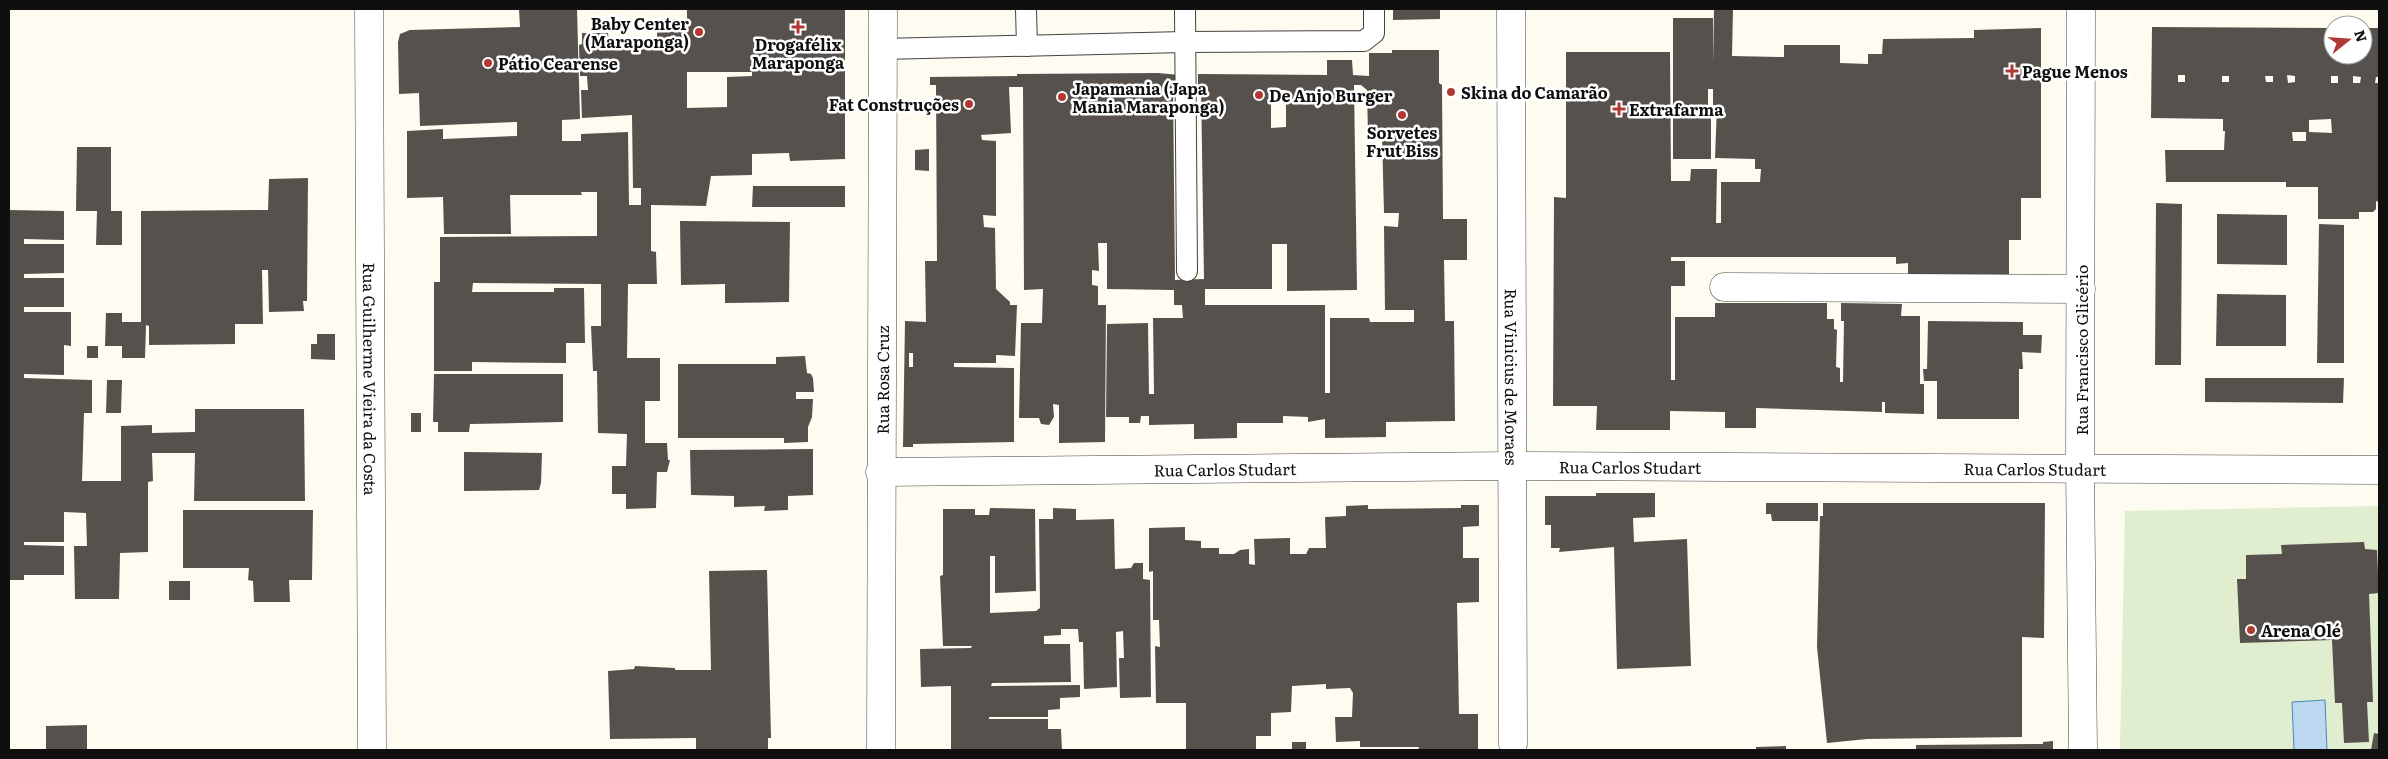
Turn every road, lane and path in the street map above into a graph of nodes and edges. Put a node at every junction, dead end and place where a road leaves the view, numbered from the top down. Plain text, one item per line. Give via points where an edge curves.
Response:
1 (368, 9) edge
2 (883, 9) edge
3 (1026, 9) edge
4 (1185, 9) edge
5 (1374, 9) edge
6 (1511, 9) edge
7 (2081, 9) edge
8 (1185, 42) junction
9 (1026, 46) junction
10 (882, 49) junction
11 (1188, 271) dead end
12 (1724, 287) dead end
13 (2081, 289) junction
14 (1512, 466) junction
15 (2080, 468) junction
16 (2379, 470) edge
17 (880, 472) junction
18 (1513, 744) dead end
19 (372, 750) edge
20 (881, 750) edge
21 (2083, 750) edge

1 - 19 street, Rua Guilherme Vieira da Costa
2 - 10 street, Rua Rosa Cruz
3 - 9 lane
4 - 8 lane
5 - 8 lane via 1374,33 1364,41
6 - 14 street, Rua Vinicius de Moraes
7 - 13 street, Rua Francisco Glicério
8 - 9 lane
8 - 11 lane
9 - 10 lane
10 - 17 street, Rua Rosa Cruz
12 - 13 street
13 - 15 street, Rua Francisco Glicério
14 - 15 street, Rua Carlos Studart
14 - 17 street, Rua Carlos Studart
14 - 18 street, Rua Vinicius de Moraes
15 - 16 street, Rua Carlos Studart
15 - 21 street, Rua Francisco Glicério
17 - 20 street, Rua Rosa Cruz

